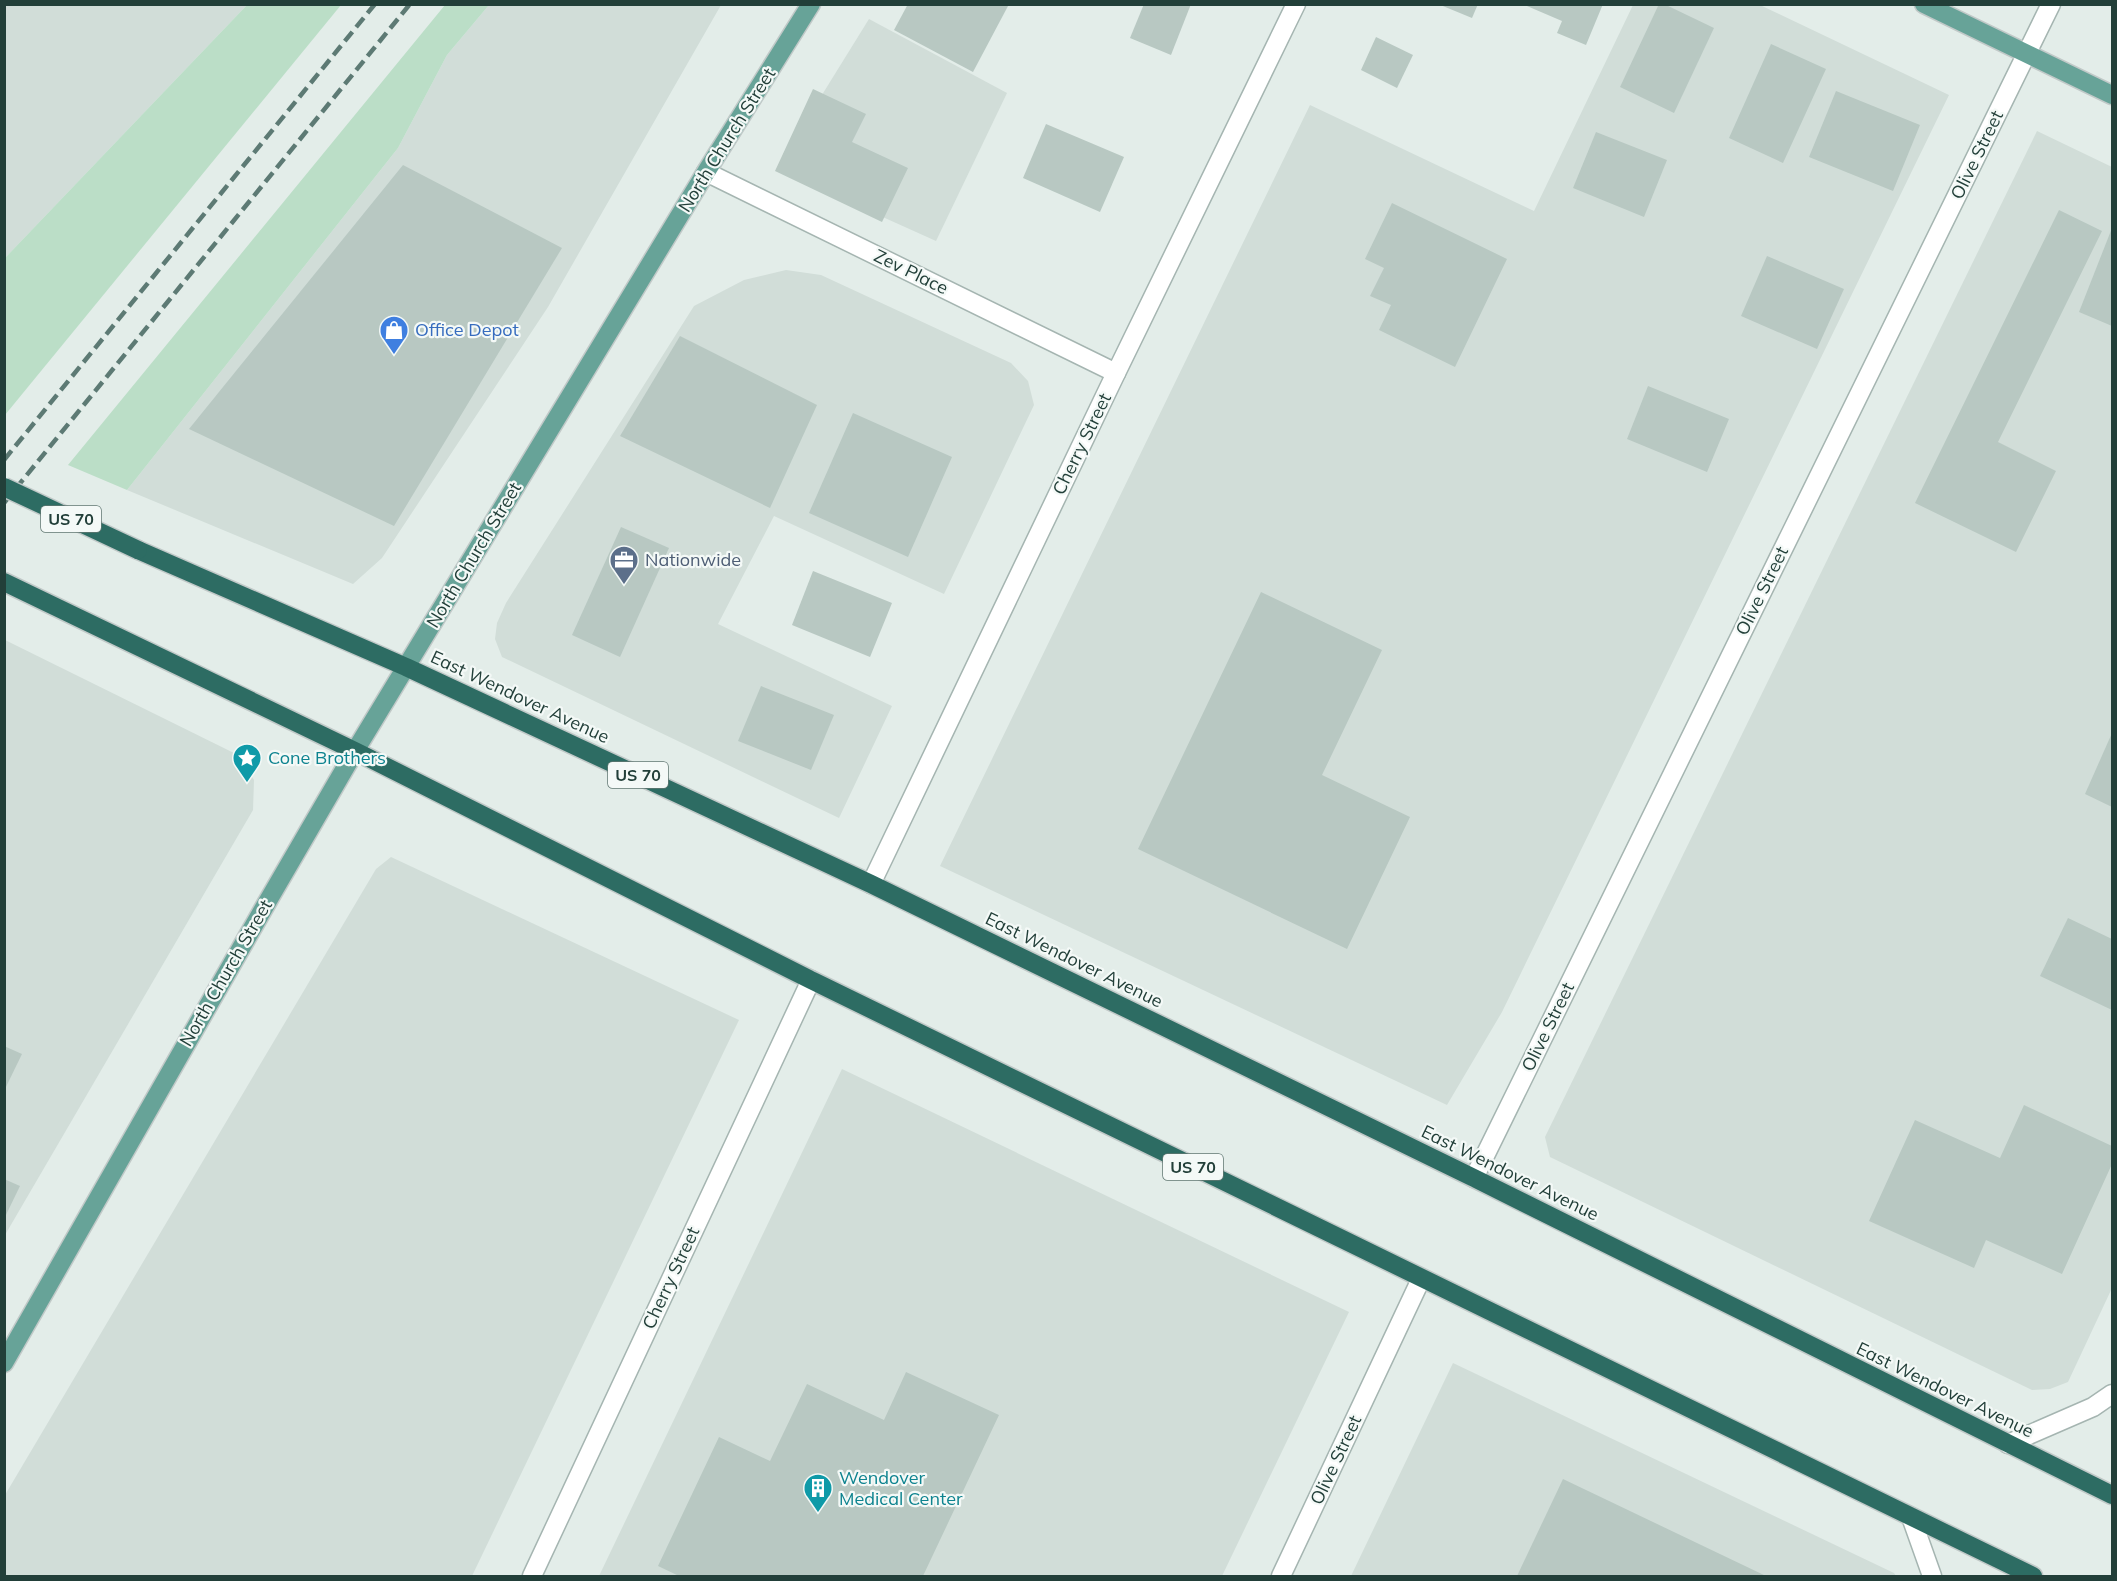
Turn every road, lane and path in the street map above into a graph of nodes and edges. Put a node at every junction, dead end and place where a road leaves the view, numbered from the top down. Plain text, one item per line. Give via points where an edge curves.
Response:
1 (812, 4) edge
2 (1296, 4) edge
3 (1924, 4) edge
4 (2051, 4) edge
5 (2027, 54) junction
6 (2112, 95) edge
7 (706, 172) junction
8 (1116, 373) junction
9 (4, 487) edge
10 (4, 582) edge
11 (406, 667) junction
12 (355, 751) junction
13 (871, 884) junction
14 (810, 980) junction
15 (1474, 1178) junction
16 (1422, 1279) junction
17 (4, 1363) edge
18 (2112, 1394) edge
19 (2008, 1444) junction
20 (2112, 1495) edge
21 (1911, 1517) junction
22 (532, 1576) edge
23 (1281, 1576) edge
24 (1932, 1576) edge
25 (2034, 1576) edge

1 - 7 main road, North Church Street
2 - 8 street, Cherry Street
3 - 5 main road
4 - 5 street, Olive Street
5 - 6 main road
5 - 15 street, Olive Street
7 - 8 street, Zev Place
7 - 11 main road, North Church Street
8 - 13 street, Cherry Street
9 - 11 highway, East Wendover Avenue / US 70, bridge
10 - 12 highway, US 70
11 - 12 main road, North Church Street
11 - 13 highway, East Wendover Avenue / US 70
12 - 14 highway, US 70
12 - 17 main road, North Church Street
13 - 15 highway, East Wendover Avenue / US 70
14 - 16 highway, US 70
14 - 22 street, Cherry Street
15 - 19 highway, East Wendover Avenue / US 70
16 - 21 highway, US 70
16 - 23 street, Olive Street
18 - 19 street via 2093,1407
19 - 20 highway, East Wendover Avenue / US 70
21 - 24 street
21 - 25 highway, US 70

